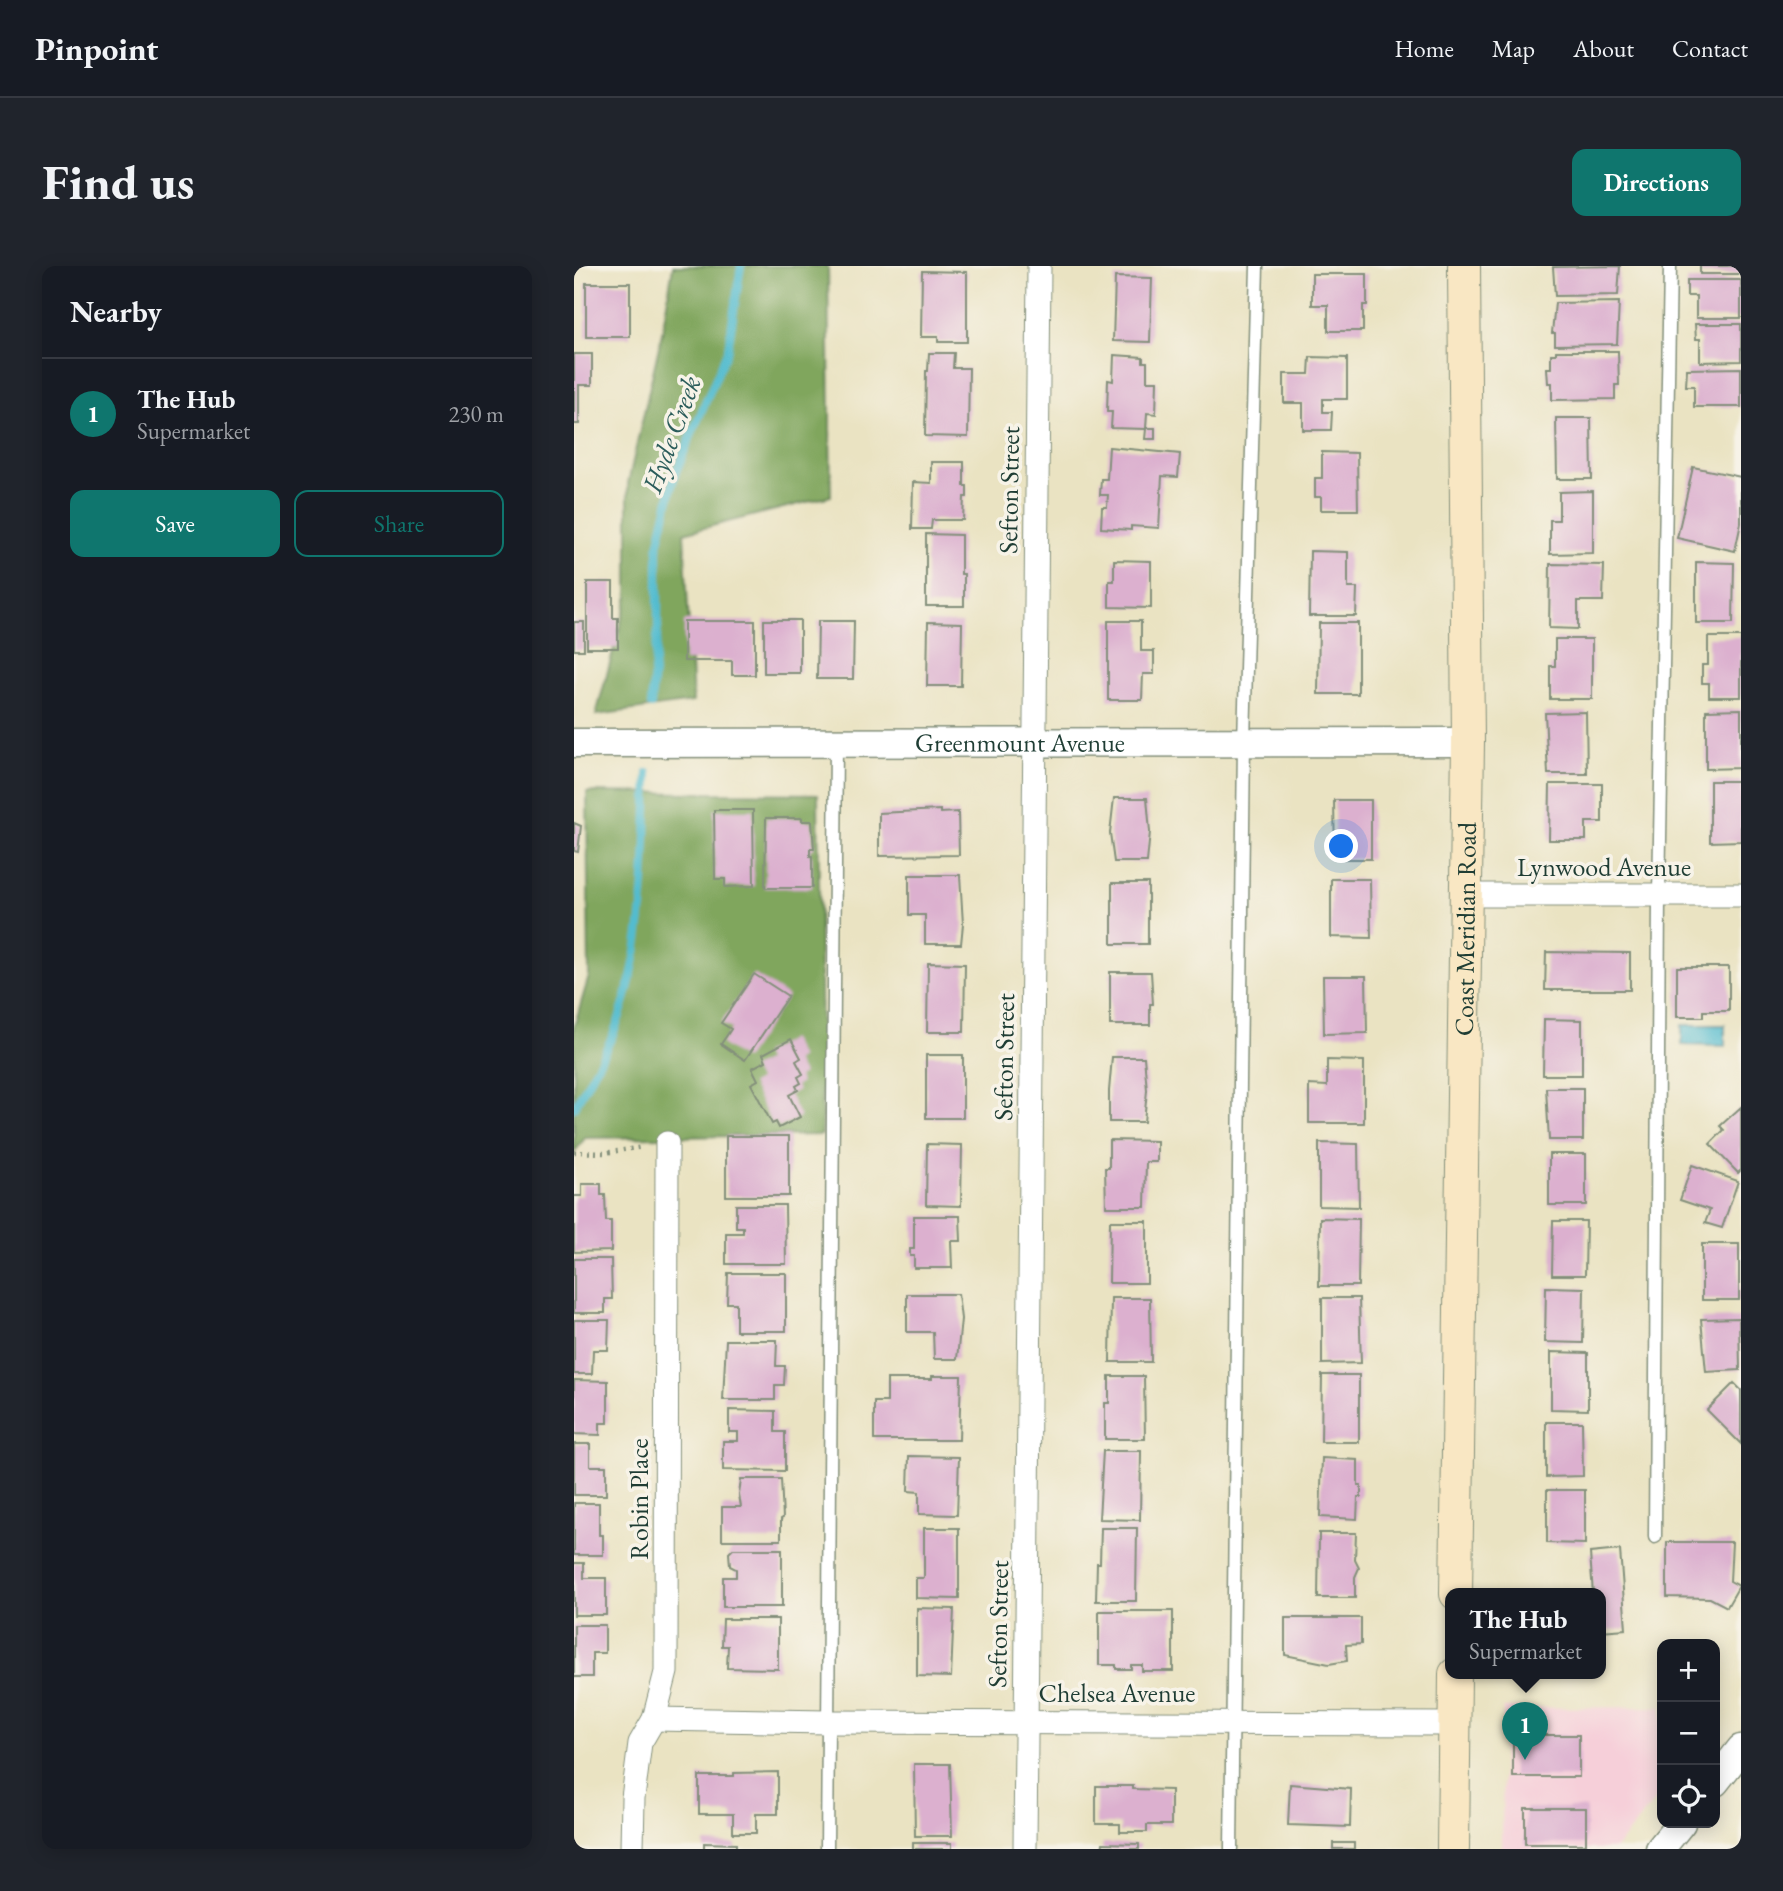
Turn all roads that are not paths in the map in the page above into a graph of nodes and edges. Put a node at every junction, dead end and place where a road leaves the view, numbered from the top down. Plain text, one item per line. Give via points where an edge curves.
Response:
1 (1039, 266) edge
2 (1257, 266) edge
3 (1464, 266) edge
4 (1670, 266) edge
5 (1244, 742) junction
6 (1468, 742) junction
7 (574, 743) edge
8 (836, 743) junction
9 (1035, 743) junction
10 (1466, 894) junction
11 (1741, 895) edge
12 (1658, 896) junction
13 (667, 1143) road end
14 (1655, 1537) dead end
15 (1456, 1588) edge
16 (1455, 1679) edge
17 (654, 1719) junction
18 (1025, 1721) junction
19 (828, 1722) junction
20 (1232, 1722) junction
21 (1454, 1724) junction
22 (1741, 1749) edge
23 (1720, 1776) edge
24 (1677, 1828) edge
25 (632, 1849) edge
26 (827, 1849) edge
27 (1025, 1849) edge
28 (1231, 1849) edge
29 (1453, 1849) edge
30 (1660, 1849) edge

1 - 9 street, Sefton Street
2 - 5 lane
3 - 6 main road, Coast Meridian Road
4 - 12 lane
5 - 6 street, Greenmount Avenue
5 - 9 street, Greenmount Avenue
5 - 20 lane
6 - 10 main road, Coast Meridian Road
7 - 8 street, Greenmount Avenue
8 - 9 street, Greenmount Avenue
8 - 19 lane
9 - 18 street, Sefton Street
10 - 12 street, Lynwood Avenue
10 - 15 main road, Coast Meridian Road
11 - 12 street, Lynwood Avenue
12 - 14 lane
13 - 17 street, Robin Place via 667,1645 666,1672
16 - 21 main road
17 - 19 street, Chelsea Avenue
17 - 25 street, Robin Place via 640,1743 636,1766
18 - 19 street, Chelsea Avenue
18 - 20 street, Chelsea Avenue
18 - 27 street, Sefton Street
19 - 26 lane
20 - 21 street, Chelsea Avenue
20 - 28 lane
21 - 29 main road
22 - 23 street
24 - 30 street

